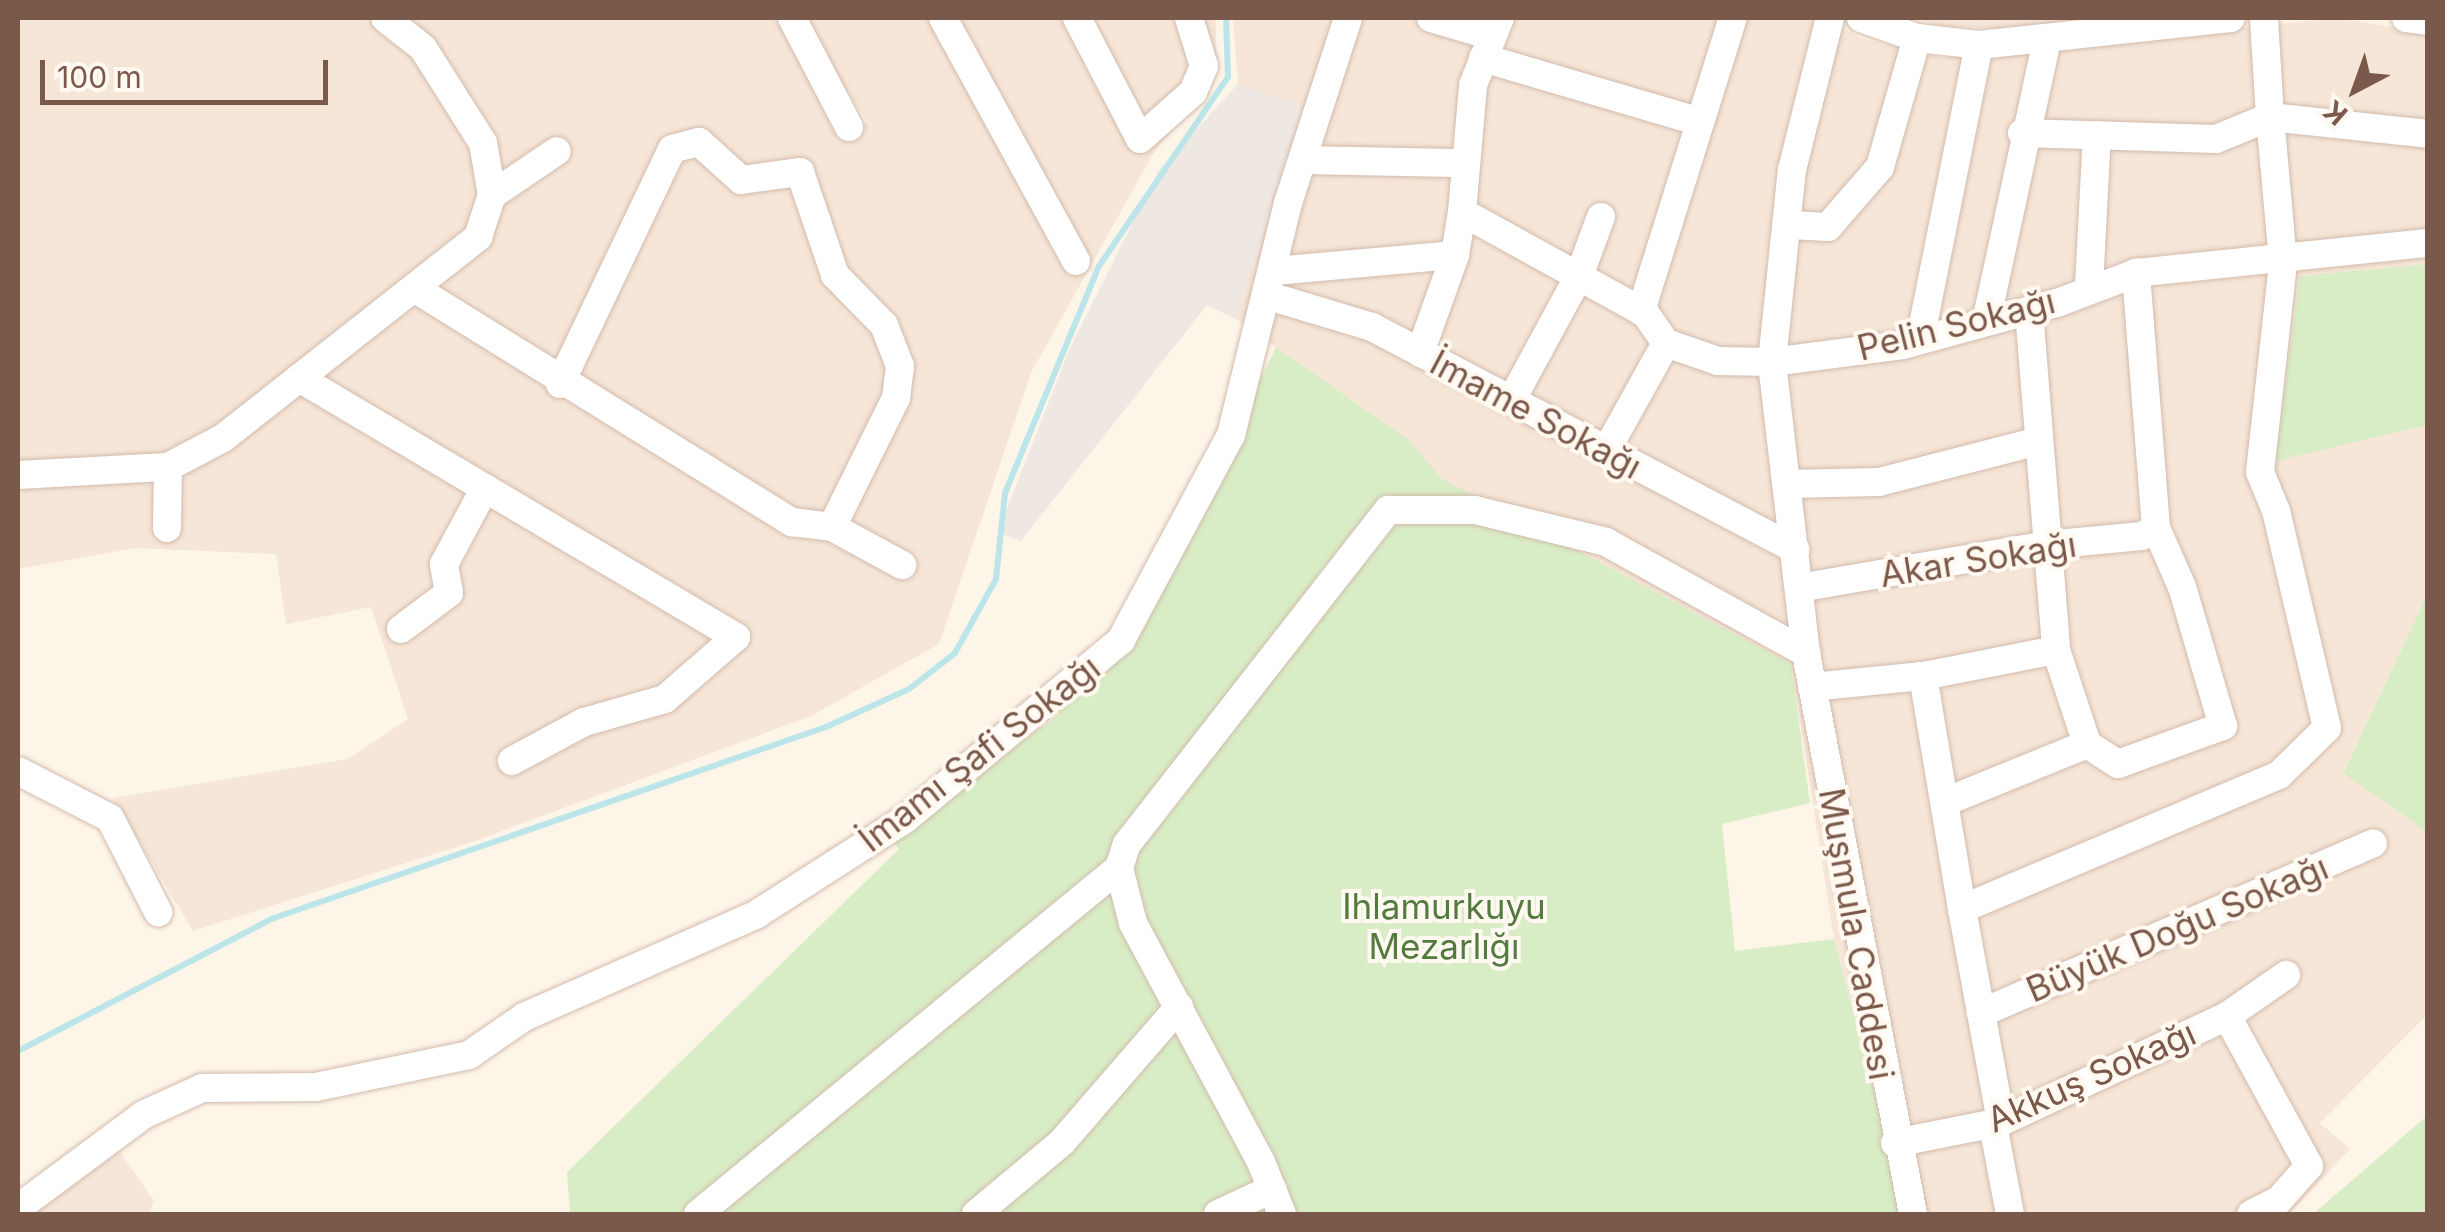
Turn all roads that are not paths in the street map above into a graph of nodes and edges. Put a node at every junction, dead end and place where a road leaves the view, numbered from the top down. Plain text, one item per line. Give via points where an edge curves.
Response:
1 (385, 18) edge
2 (792, 18) edge
3 (943, 18) edge
4 (1077, 18) edge
5 (1189, 18) edge
6 (1348, 18) edge
7 (1431, 18) edge
8 (1733, 18) edge
9 (1830, 18) edge
10 (1861, 18) edge
11 (2231, 18) edge
12 (2264, 18) edge
13 (2406, 18) edge
14 (2428, 22) edge
15 (1492, 37) edge
16 (1917, 38) junction
17 (2047, 41) junction
18 (1979, 45) junction
19 (2270, 117) junction
20 (1700, 122) junction
21 (849, 127) dead end
22 (2022, 133) junction
23 (2428, 134) edge
24 (2098, 135) junction
25 (557, 151) dead end
26 (1303, 160) junction
27 (1466, 163) junction
28 (492, 196) junction
29 (1462, 212) junction
30 (1601, 217) dead end
31 (1790, 226) junction
32 (2428, 243) edge
33 (1454, 255) junction
34 (1076, 261) dead end
35 (2283, 262) junction
36 (2136, 273) junction
37 (1579, 276) junction
38 (1272, 284) junction
39 (2090, 286) junction
40 (414, 288) junction
41 (1641, 310) junction
42 (2029, 311) junction
43 (1986, 322) junction
44 (1920, 340) junction
45 (1666, 342) junction
46 (1420, 352) junction
47 (1772, 362) junction
48 (300, 378) junction
49 (560, 384) junction
50 (1511, 401) junction
51 (2039, 442) junction
52 (1606, 451) junction
53 (168, 467) junction
54 (18, 475) edge
55 (1787, 484) junction
56 (485, 488) junction
57 (832, 527) junction
58 (167, 528) dead end
59 (2156, 528) junction
60 (2047, 545) junction
61 (1795, 549) junction
62 (902, 566) dead end
63 (1799, 588) junction
64 (401, 629) dead end
65 (2056, 650) junction
66 (1806, 654) junction
67 (1923, 676) junction
68 (1812, 686) junction
69 (2087, 744) junction
70 (512, 761) dead end
71 (18, 771) edge
72 (1944, 802) junction
73 (2373, 843) dead end
74 (1120, 868) junction
75 (1962, 909) junction
76 (158, 912) dead end
77 (2286, 975) dead end
78 (1179, 1007) junction
79 (1981, 1013) junction
80 (2226, 1016) junction
81 (1997, 1123) junction
82 (1895, 1143) junction
83 (1277, 1202) edge
84 (18, 1208) edge
85 (698, 1214) edge
86 (976, 1214) edge
87 (1218, 1214) edge
88 (1913, 1214) edge
89 (2010, 1214) edge
90 (2251, 1214) edge

1 - 28 street via 423,48 483,143
2 - 21 street
3 - 34 street
4 - 5 street via 1140,139 1193,92 1204,66
6 - 26 street, İmamı Şafi Sokağı
7 - 15 street
8 - 20 street
9 - 31 street via 1792,170
10 - 16 street
11 - 17 street
12 - 19 street
13 - 14 street
15 - 20 street
15 - 27 street via 1473,85
16 - 18 street
16 - 31 street via 1880,167 1828,228
17 - 18 street
17 - 22 street
18 - 44 street
19 - 23 street
19 - 24 street via 2216,139
19 - 35 street
20 - 41 street
22 - 24 street
22 - 43 street
24 - 39 street
25 - 28 street
26 - 27 street
26 - 38 street, İmamı Şafi Sokağı
27 - 29 street
28 - 40 street via 478,237
29 - 33 street
29 - 37 street
30 - 37 street
31 - 47 street
32 - 35 street, Pelin Sokağı
33 - 38 street
33 - 46 street
35 - 36 street, Pelin Sokağı
35 - 75 street via 2260,472 2276,511 2327,728 2279,775
36 - 39 street, Pelin Sokağı
36 - 59 street
37 - 41 street
37 - 50 street
38 - 46 street, İmame Sokağı
38 - 84 street, İmamı Şafi Sokağı via 1231,435 1121,640 905,820 757,914 524,1017 469,1055 316,1088 202,1088 143,1115
39 - 42 street, Pelin Sokağı
40 - 48 street
40 - 49 street
41 - 45 street
42 - 43 street, Pelin Sokağı
42 - 51 street
43 - 44 street, Pelin Sokağı
44 - 47 street, Pelin Sokağı
45 - 47 street, Pelin Sokağı via 1718,362
45 - 52 street
46 - 50 street, İmame Sokağı
47 - 55 street
48 - 53 street via 223,438
48 - 56 street
49 - 57 street via 792,522
49 - 57 street via 672,149 699,142 740,180 800,172 834,275 884,325 900,366 896,398
50 - 52 street, İmame Sokağı
51 - 55 street via 1879,482
51 - 60 street
52 - 61 street, İmame Sokağı
53 - 54 street
53 - 58 street
55 - 61 street
56 - 64 street via 444,564 449,593 434,611
56 - 70 street via 736,637 665,699 584,722
57 - 62 street
59 - 60 street, Akar Sokağı via 2142,536
59 - 69 street via 2182,586 2223,726 2118,764
60 - 63 street, Akar Sokağı
60 - 65 street
61 - 63 street
63 - 66 street
65 - 67 street
65 - 69 street
66 - 68 street, Muşmula Caddesi
66 - 74 street via 1606,542 1475,510 1388,510 1127,844
67 - 68 street
67 - 72 street
68 - 82 street, Muşmula Caddesi
69 - 72 street
71 - 76 street via 110,818
72 - 75 street
73 - 79 street, Büyük Doğu Sokağı
74 - 78 street via 1133,923
74 - 85 street
75 - 79 street
77 - 80 street, Akkuş Sokağı
78 - 83 street
78 - 86 street via 1062,1142
79 - 81 street
80 - 81 street, Akkuş Sokağı
80 - 90 street via 2309,1166 2279,1200
81 - 82 street, Akkuş Sokağı
81 - 89 street
82 - 88 street, Muşmula Caddesi
83 - 87 street

